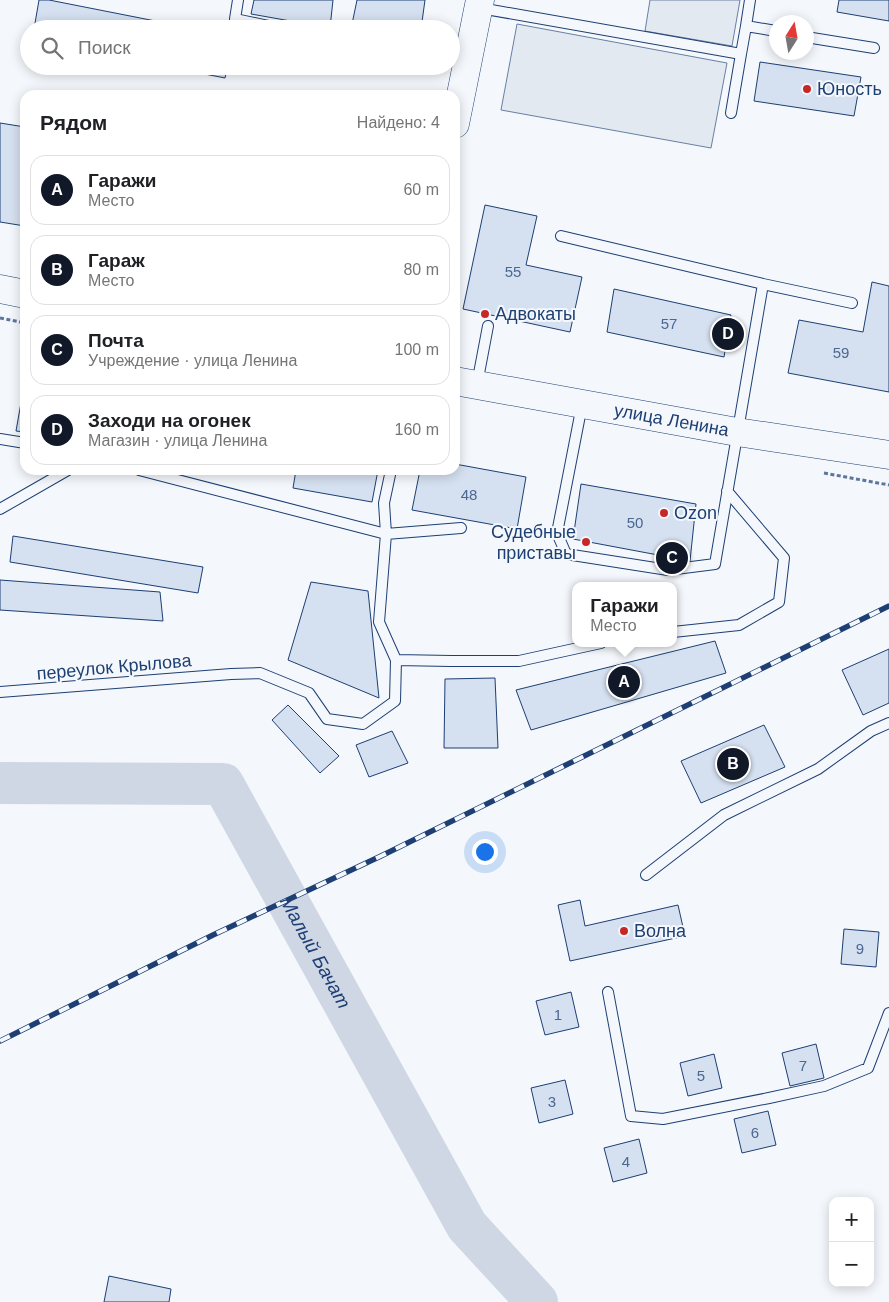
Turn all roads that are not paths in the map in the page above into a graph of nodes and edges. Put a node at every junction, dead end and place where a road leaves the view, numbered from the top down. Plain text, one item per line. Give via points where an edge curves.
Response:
1 (238, 0) edge
2 (750, 0) edge
3 (479, 4) edge
4 (235, 20) edge
5 (746, 26) junction
6 (769, 30) edge
7 (814, 38) edge
8 (874, 48) dead end
9 (741, 54) junction
10 (459, 90) edge
11 (730, 113) dead end
12 (561, 236) dead end
13 (763, 284) junction
14 (0, 289) edge
15 (20, 293) edge
16 (852, 303) dead end
17 (488, 326) dead end
18 (466, 383) edge
19 (582, 404) junction
20 (737, 432) junction
21 (0, 439) edge
22 (20, 443) edge
23 (889, 456) edge
24 (59, 475) edge
25 (158, 475) edge
26 (390, 475) edge
27 (727, 492) junction
28 (0, 509) edge
29 (461, 528) dead end
30 (386, 534) junction
31 (677, 632) edge
32 (582, 647) edge
33 (396, 660) junction
34 (0, 692) edge
35 (889, 723) edge
36 (646, 875) dead end
37 (608, 992) dead end
38 (889, 1013) edge

1 - 4 lane
2 - 5 lane
3 - 9 lane
3 - 10 street via 463,63
5 - 6 lane
5 - 9 lane
7 - 8 lane
9 - 11 lane
12 - 13 lane
13 - 16 lane
13 - 20 lane
14 - 15 street
17 - 18 lane
18 - 19 street, улица Ленина
19 - 20 street, улица Ленина
19 - 27 lane via 557,533 566,554 668,570 715,564
20 - 23 street, улица Ленина
20 - 27 lane
21 - 22 lane
24 - 28 lane
25 - 30 lane
26 - 30 lane via 384,503
27 - 31 lane via 784,558 779,602 738,625
29 - 30 lane
30 - 33 lane via 379,622
32 - 33 lane via 519,661
33 - 34 lane, переулок Крылова via 394,701 363,724 327,720 309,694 260,673
35 - 36 lane via 870,731 818,769 724,815
37 - 38 lane via 631,1116 663,1120 824,1086 868,1068

